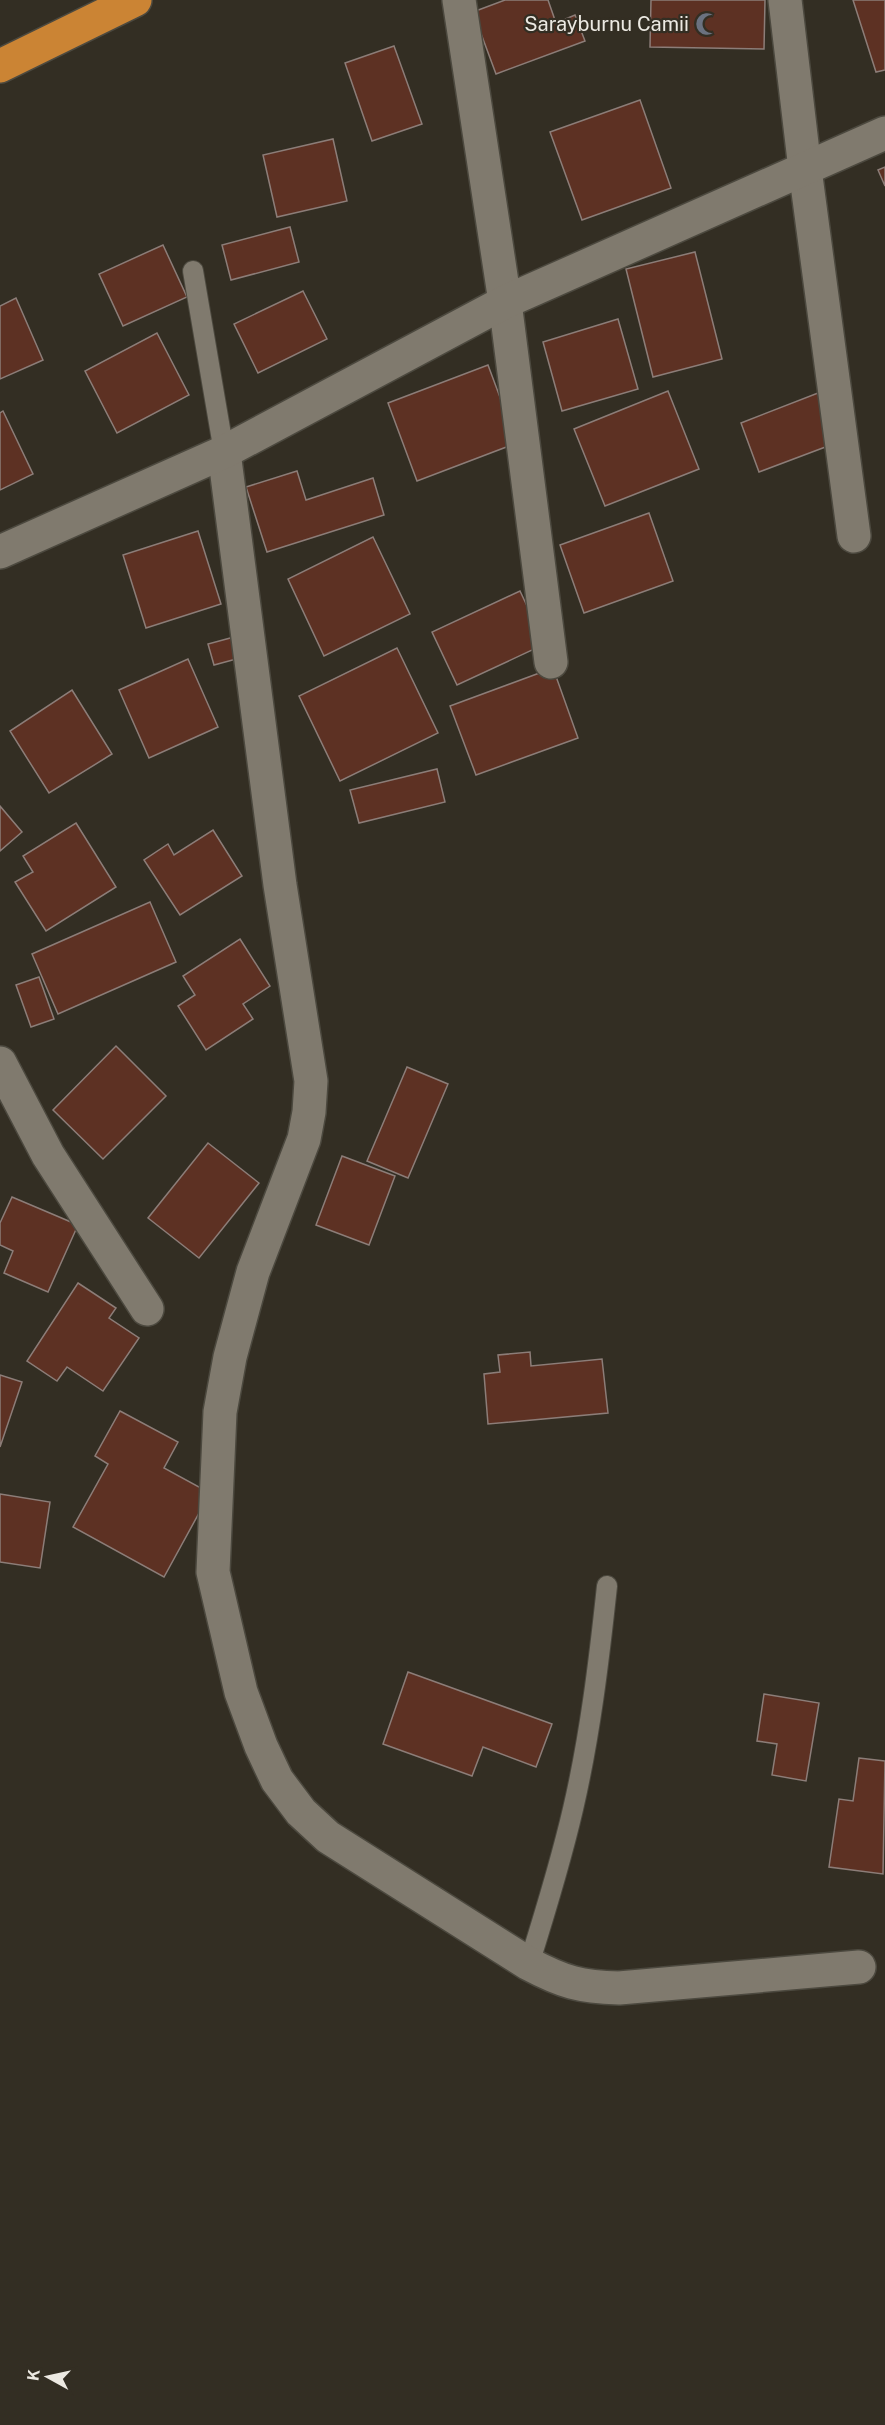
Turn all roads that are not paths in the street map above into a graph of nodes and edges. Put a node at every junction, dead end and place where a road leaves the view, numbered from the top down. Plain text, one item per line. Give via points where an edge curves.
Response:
1 (135, 0) edge
2 (459, 0) edge
3 (785, 0) edge
4 (0, 66) edge
5 (885, 133) edge
6 (805, 169) junction
7 (193, 271) dead end
8 (505, 302) junction
9 (224, 452) junction
10 (854, 536) dead end
11 (0, 552) edge
12 (551, 662) dead end
13 (0, 1064) edge
14 (147, 1309) dead end
15 (607, 1586) dead end
16 (529, 1964) junction
17 (859, 1967) dead end

1 - 4 highway
2 - 8 street
3 - 6 street
5 - 6 street
6 - 8 street
6 - 10 street
7 - 9 lane
8 - 9 street
8 - 12 street
9 - 11 street
9 - 16 street via 280,885 311,1081 304,1139 253,1272 230,1357 220,1412 213,1572 241,1692 277,1780 301,1812 328,1837
13 - 14 street via 48,1155
15 - 16 lane via 597,1674 573,1808
16 - 17 street via 559,1980 587,1987 619,1988

